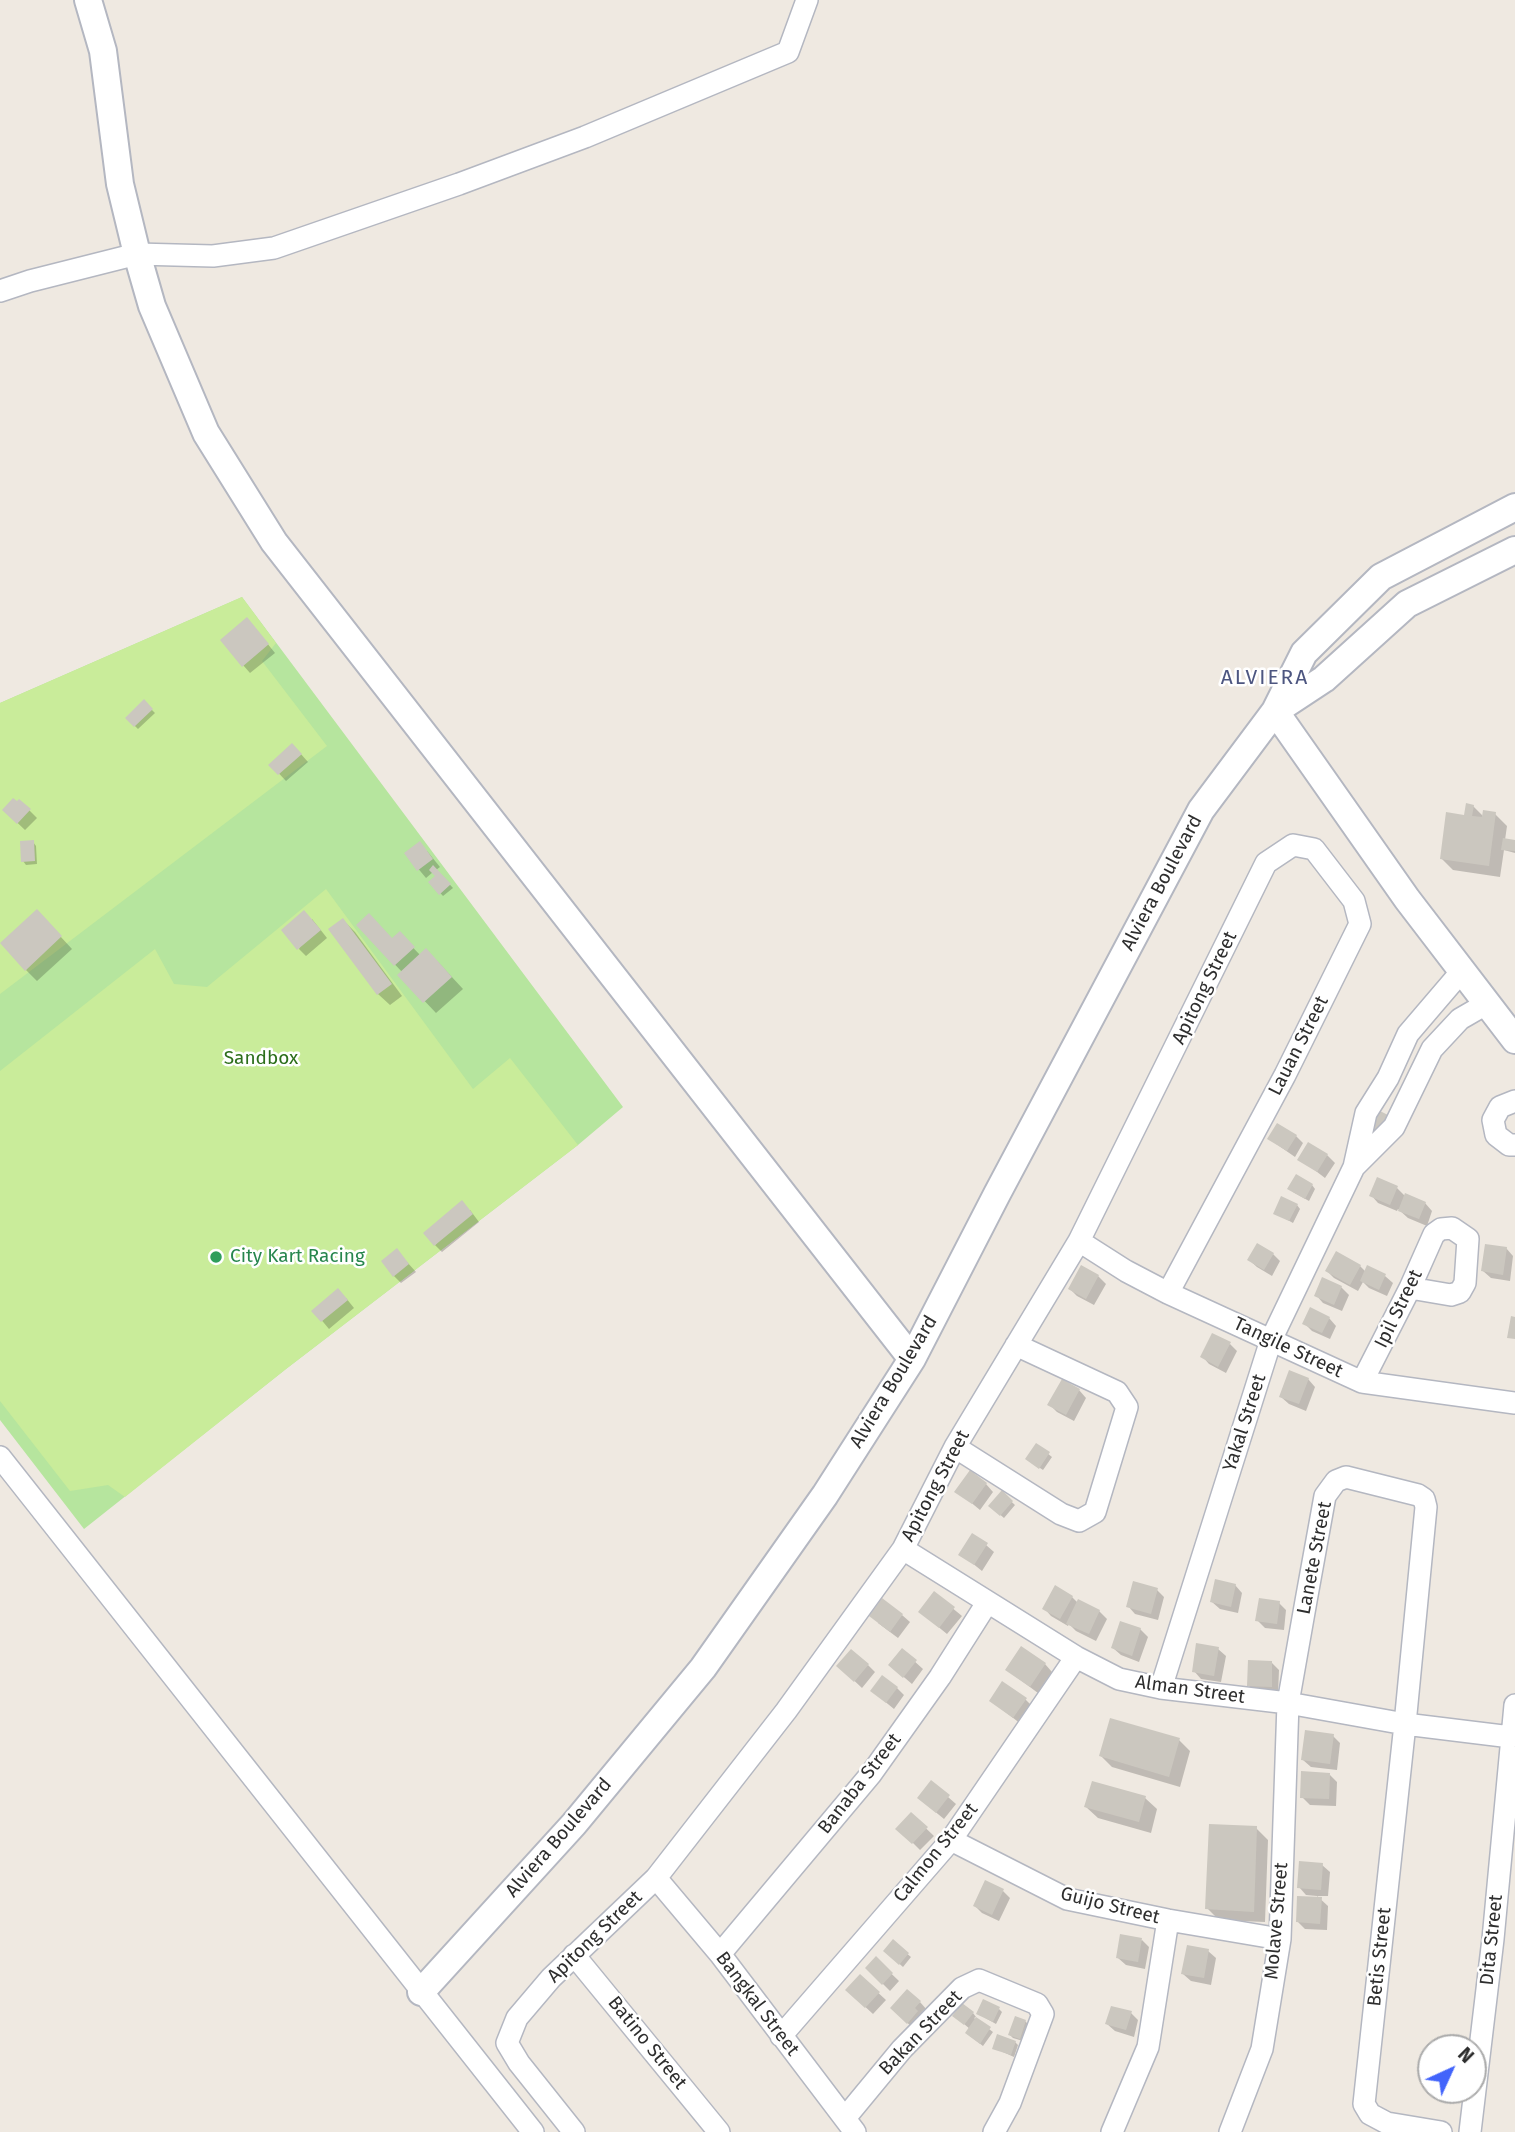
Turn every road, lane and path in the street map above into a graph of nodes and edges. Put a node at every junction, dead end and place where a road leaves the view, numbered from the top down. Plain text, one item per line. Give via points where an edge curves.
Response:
1 (88, 0) edge
2 (807, 0) edge
3 (137, 254) junction
4 (0, 291) edge
5 (1515, 507) edge
6 (1515, 550) edge
7 (1275, 711) junction
8 (1266, 863) joint
9 (1461, 972) junction
10 (1486, 1004) junction
11 (1515, 1040) edge
12 (1388, 1078) junction
13 (1411, 1090) junction
14 (1515, 1101) edge
15 (1515, 1145) edge
16 (1354, 1167) junction
17 (1079, 1241) junction
18 (1410, 1288) junction
19 (1168, 1293) junction
20 (1271, 1340) junction
21 (1016, 1345) junction
22 (912, 1359) junction
23 (1363, 1382) junction
24 (1515, 1403) edge
25 (955, 1447) junction
26 (0, 1457) edge
27 (903, 1549) junction
28 (987, 1603) junction
29 (1076, 1657) junction
30 (1161, 1688) junction
31 (1289, 1703) junction
32 (1515, 1705) edge
33 (1405, 1724) junction
34 (1511, 1737) junction
35 (951, 1840) junction
36 (656, 1878) junction
37 (1168, 1920) junction
38 (1280, 1939) junction
39 (720, 1954) junction
40 (575, 1955) junction
41 (421, 1992) junction
42 (781, 2036) junction
43 (850, 2125) edge
44 (533, 2132) edge
45 (574, 2132) edge
46 (719, 2132) edge
47 (994, 2132) edge
48 (1112, 2132) edge
49 (1230, 2132) edge
50 (1441, 2132) edge
51 (1471, 2132) edge

1 - 3 street via 103,51 120,184
2 - 3 street via 788,52 585,137 274,248 213,256
3 - 4 street
3 - 22 street via 152,306 206,433 274,542
5 - 7 street via 1381,577 1304,653
6 - 7 street via 1408,604 1324,679
7 - 9 street
7 - 22 street, Alviera Boulevard via 1201,810
8 - 17 street, Apitong Street
8 - 19 street, Lauan Street via 1293,845 1314,849 1354,901 1360,924
9 - 10 street
9 - 12 street, Yakal Street via 1408,1034
10 - 11 street
10 - 13 street, Yakal Street via 1460,1019 1433,1049
12 - 13 street
12 - 16 street, Yakal Street via 1366,1113
13 - 16 street, Yakal Street via 1394,1127
14 - 15 street via 1500,1107 1493,1120 1496,1135
16 - 20 street, Yakal Street
17 - 19 street, Tangile Street
17 - 21 street, Apitong Street
18 - 18 street, Ipil Street via 1451,1295 1460,1292 1465,1283 1468,1239 1452,1228 1434,1234
18 - 23 street, Ipil Street
19 - 20 street, Tangile Street
20 - 23 street, Tangile Street
20 - 30 street, Yakal Street
21 - 25 street, Apitong Street
21 - 25 street via 1118,1392 1127,1407 1095,1512 1079,1521 1061,1514
22 - 41 street, Alviera Boulevard via 825,1495 703,1668 574,1824
23 - 24 street, Tangile Street
25 - 27 street, Apitong Street
26 - 41 street
27 - 28 street, Alman Street
27 - 36 street, Apitong Street via 786,1711
28 - 29 street, Alman Street
28 - 39 street, Banaba Street via 871,1774
29 - 30 street, Alman Street via 1119,1679
29 - 35 street, Calmon Street
30 - 31 street, Alman Street
31 - 33 street, Alman Street
31 - 33 street, Lanete Street via 1325,1496 1336,1481 1346,1477 1418,1495 1426,1507
31 - 38 street, Molave Street
32 - 34 street, Dita Street
33 - 34 street, Alman Street
33 - 50 street, Betis Street via 1364,2104 1378,2120
34 - 51 street, Dita Street
35 - 37 street, Guijo Street via 1067,1899
35 - 42 street, Calmon Street
36 - 39 street, Bangkal Street
36 - 40 street, Apitong Street
37 - 38 street, Guijo Street
37 - 48 street via 1148,2047
38 - 49 street, Molave Street via 1262,2049
39 - 42 street, Bangkal Street
40 - 45 street, Apitong Street via 517,2018 508,2043
40 - 46 street, Batino Street
41 - 44 street
42 - 43 street, Bangkal Street
43 - 47 street, Bakan Street via 902,2049 962,1988 979,1980 1037,2004 1043,2014 1010,2103

